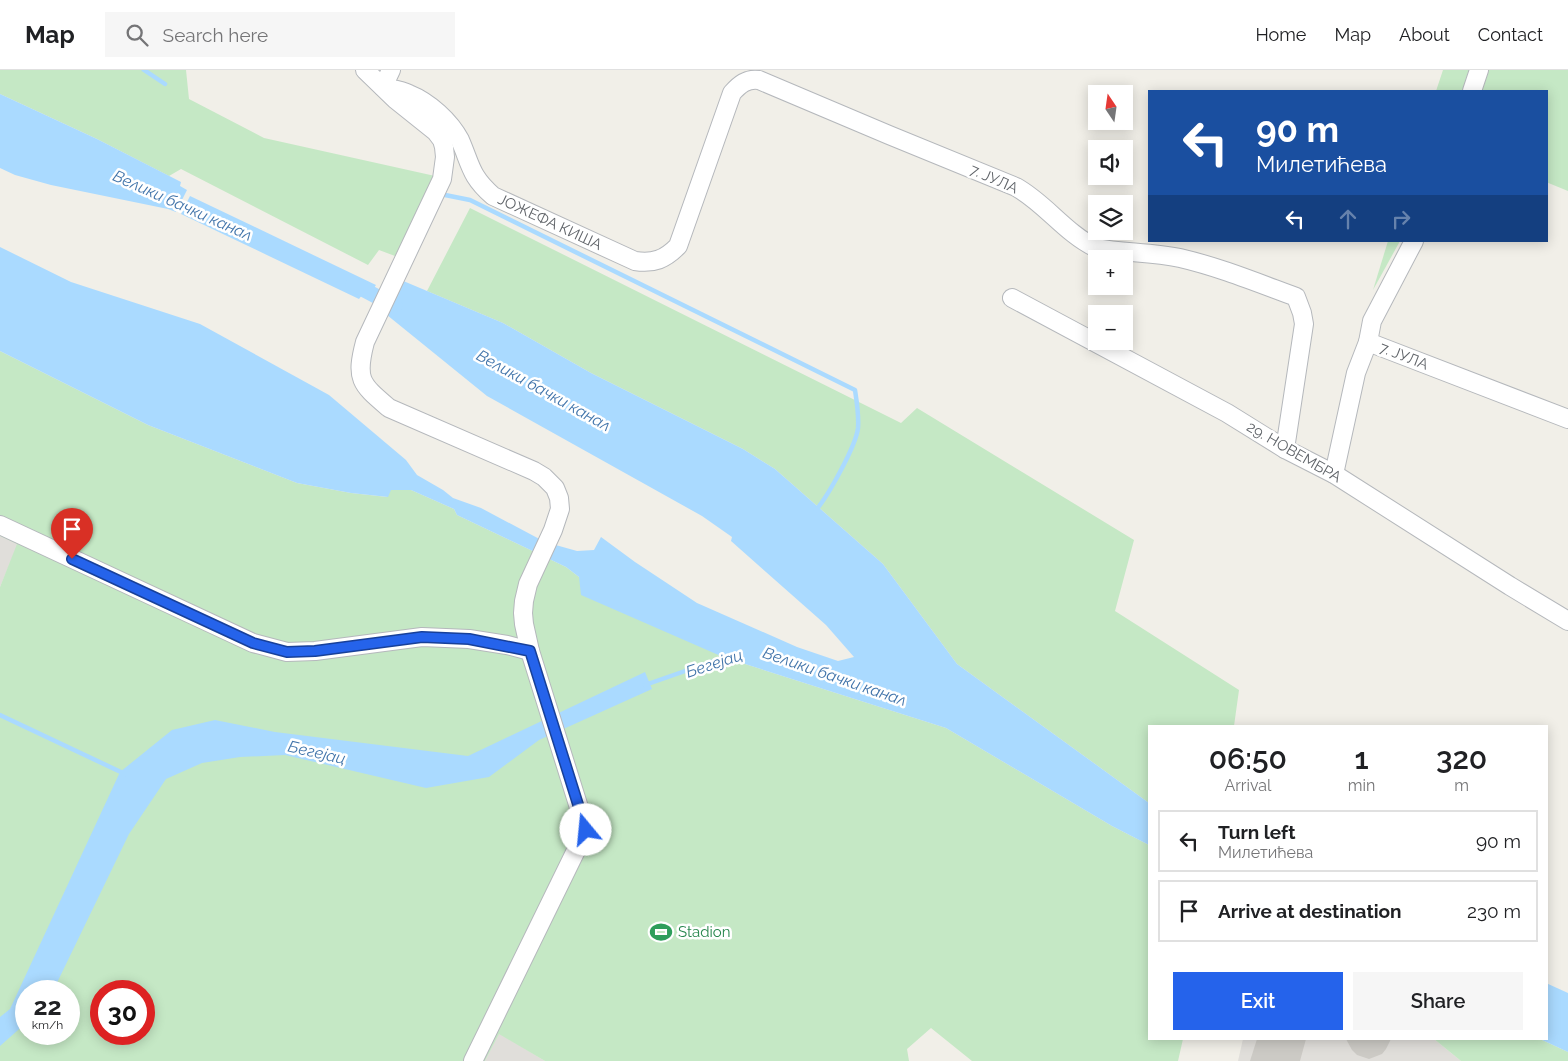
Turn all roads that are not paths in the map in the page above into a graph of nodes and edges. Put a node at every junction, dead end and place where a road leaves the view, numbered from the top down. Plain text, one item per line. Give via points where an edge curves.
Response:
1 (365, 70) edge
2 (391, 70) edge
3 (1479, 70) edge
4 (752, 75) edge
5 (383, 87) junction
6 (1472, 90) edge
7 (1413, 242) edge
8 (646, 263) joint
9 (1012, 298) dead end
10 (1368, 342) junction
11 (1568, 419) edge
12 (1285, 449) junction
13 (1334, 474) junction
14 (0, 525) edge
15 (1568, 621) edge
16 (530, 651) junction
17 (473, 1061) edge

1 - 5 street, ЈОЖЕФА КИША
2 - 5 street
3 - 6 street
4 - 8 street, 7. ЈУЛА via 753,79 732,93 678,246 663,259
4 - 12 street, 7. ЈУЛА via 1016,187 1096,248 1179,258 1296,297 1304,324
5 - 8 street, ЈОЖЕФА КИША via 409,94 443,118 460,140 469,166 481,186 492,196 635,261
5 - 16 street, ЈОЖЕФА КИША via 436,132 444,147 444,168 442,179 365,342 360,361 362,380 389,408 534,471 555,488 560,513 526,593 523,613
7 - 10 street via 1372,321
9 - 12 street, 29. НОВЕМБРА via 1227,413
10 - 11 street, 7. ЈУЛА
10 - 13 street, 7. ЈУЛА via 1356,373
12 - 13 street, 29. НОВЕМБРА
13 - 15 street, 29. НОВЕМБРА
14 - 16 street via 253,643 287,652 422,637 469,639
16 - 17 street, ЈОЖЕФА КИША via 586,830

